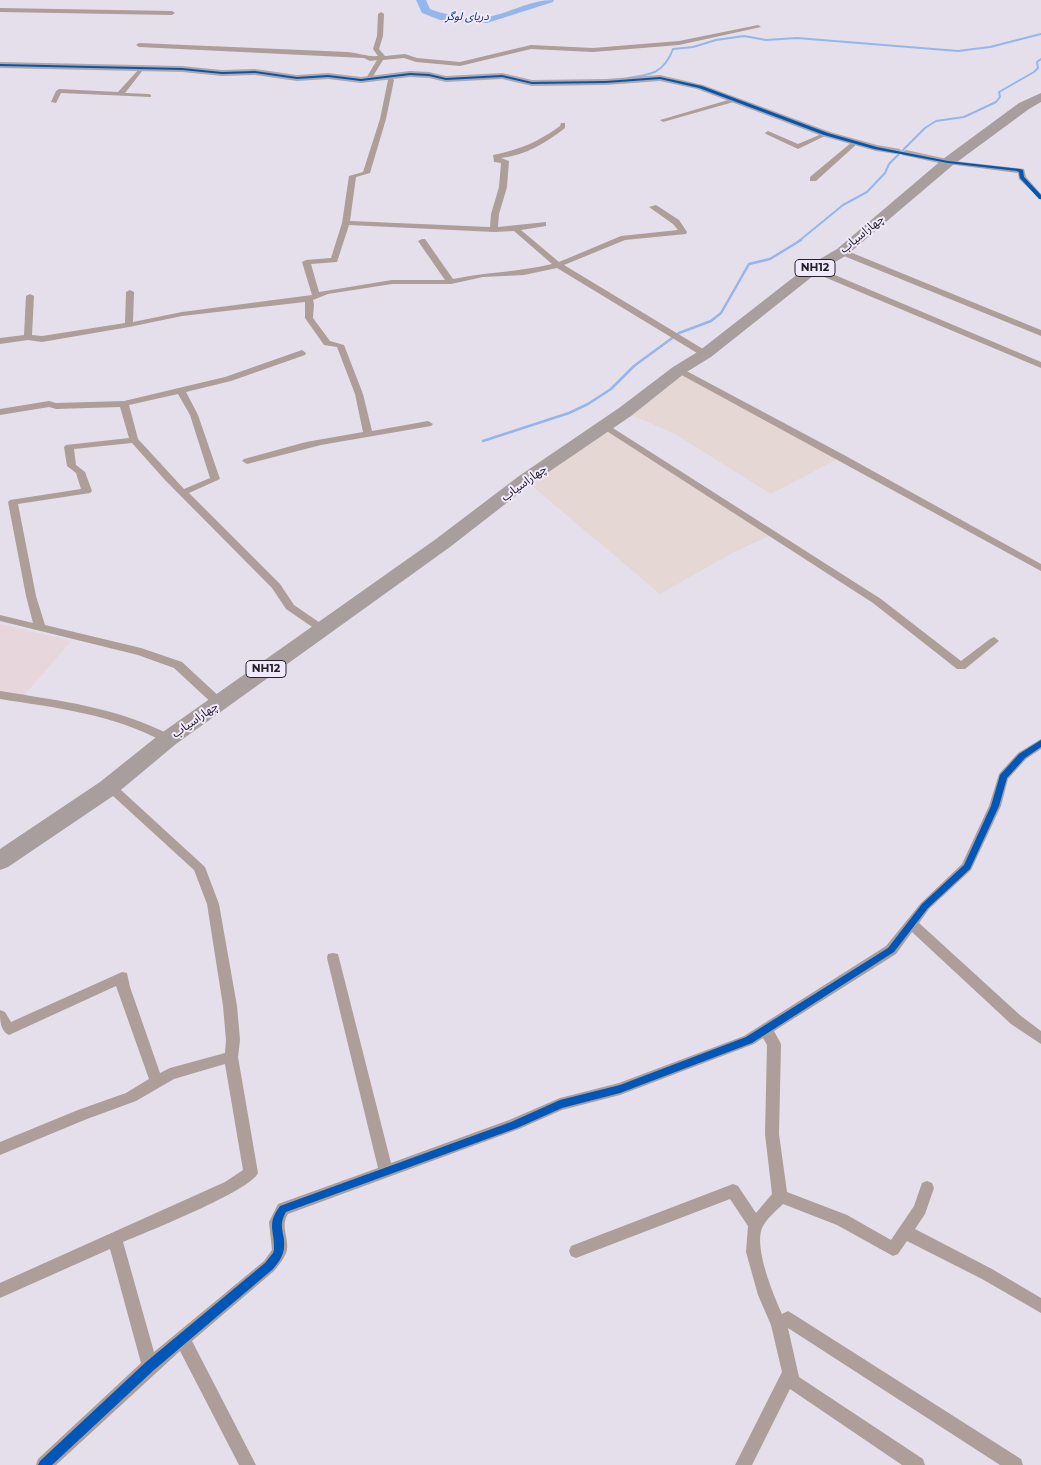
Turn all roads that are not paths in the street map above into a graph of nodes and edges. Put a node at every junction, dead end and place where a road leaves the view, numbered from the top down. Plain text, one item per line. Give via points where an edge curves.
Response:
1 (0, 10) edge
2 (172, 13) dead end
3 (382, 14) dead end
4 (758, 27) dead end
5 (138, 45) dead end
6 (381, 60) junction
7 (0, 65) edge
8 (140, 70) junction
9 (388, 78) junction
10 (368, 80) junction
11 (119, 95) junction
12 (149, 96) dead end
13 (1040, 98) edge
14 (735, 100) junction
15 (54, 102) dead end
16 (663, 120) dead end
17 (563, 124) dead end
18 (768, 133) dead end
19 (826, 134) junction
20 (854, 143) junction
21 (901, 152) joint
22 (948, 162) junction
23 (813, 179) dead end
24 (1041, 198) edge
25 (654, 207) dead end
26 (346, 223) junction
27 (543, 224) dead end
28 (516, 228) junction
29 (494, 230) junction
30 (422, 241) dead end
31 (842, 252) junction
32 (558, 265) junction
33 (813, 269) junction
34 (451, 282) junction
35 (130, 292) dead end
36 (30, 296) dead end
37 (312, 298) junction
38 (129, 325) junction
39 (1041, 333) edge
40 (28, 337) junction
41 (0, 342) edge
42 (302, 353) dead end
43 (705, 354) junction
44 (1041, 365) edge
45 (679, 370) junction
46 (181, 391) junction
47 (124, 404) junction
48 (0, 412) edge
49 (428, 424) dead end
50 (605, 426) junction
51 (368, 434) junction
52 (134, 440) junction
53 (247, 462) dead end
54 (184, 492) junction
55 (1041, 568) edge
56 (0, 618) edge
57 (40, 627) junction
58 (322, 629) junction
59 (994, 641) dead end
60 (0, 695) edge
61 (219, 703) junction
62 (168, 739) junction
63 (1041, 742) edge
64 (108, 788) junction
65 (0, 861) edge
66 (912, 924) junction
67 (333, 958) dead end
68 (0, 1016) edge
69 (765, 1029) junction
70 (1041, 1038) edge
71 (231, 1057) junction
72 (157, 1082) junction
73 (0, 1149) edge
74 (386, 1171) junction
75 (927, 1188) dead end
76 (780, 1196) junction
77 (755, 1225) junction
78 (905, 1232) junction
79 (115, 1239) junction
80 (576, 1251) dead end
81 (0, 1291) edge
82 (1041, 1305) edge
83 (779, 1325) junction
84 (182, 1339) junction
85 (150, 1366) junction
86 (787, 1378) junction
87 (44, 1465) edge
88 (248, 1465) edge
89 (743, 1465) edge
90 (917, 1465) edge
91 (1015, 1465) edge

1 - 2 street
3 - 6 street via 376,49 382,54
4 - 6 street via 679,43 593,50 531,47 460,64 405,56
5 - 6 street via 348,54
6 - 10 street
7 - 8 street
8 - 10 street via 255,72 297,78 328,76
8 - 11 street
9 - 10 street
9 - 14 street via 410,74 446,79 502,76 532,83 660,78
9 - 26 street via 391,80 383,119 366,173 353,176
11 - 12 street
11 - 15 street via 59,91
13 - 22 highway, چهاراسیاب / NH12 via 1024,106
14 - 16 street
14 - 19 street
17 - 29 street via 533,147 496,157 505,161
18 - 19 street via 798,148
19 - 20 street
20 - 21 street
20 - 23 street
21 - 22 street
22 - 24 street via 1021,171 1022,177
22 - 31 highway, چهاراسیاب / NH12
25 - 32 street via 676,222 683,232 624,238
26 - 29 street
26 - 37 street via 334,260 306,262
27 - 28 street
28 - 29 street
28 - 32 street
30 - 34 street
31 - 33 highway, چهاراسیاب / NH12
31 - 39 street
32 - 34 street
32 - 43 street
33 - 43 highway, چهاراسیاب / NH12
33 - 44 street
34 - 37 street via 392,282 326,292
35 - 38 street
36 - 40 street
37 - 38 street via 182,314
37 - 51 street via 308,318 327,343 340,345 359,394
38 - 40 street via 42,338
40 - 41 street
42 - 46 street via 228,379
43 - 45 highway, چهاراسیاب / NH12
45 - 50 highway, چهاراسیاب / NH12
45 - 55 street
46 - 47 street
46 - 54 street via 194,416 215,479
47 - 48 street via 49,404
47 - 52 street
49 - 51 street via 410,430
50 - 58 highway, چهاراسیاب / NH12
50 - 59 street via 877,601 961,666
51 - 53 street via 283,450
52 - 54 street
52 - 57 street via 68,448 72,466 80,472 88,491 13,502
54 - 58 street via 276,586 290,606
56 - 57 street
57 - 61 street via 141,652 178,665
58 - 61 highway, چهاراسیاب / NH12
60 - 62 street via 100,711 152,729
61 - 62 highway, چهاراسیاب / NH12
62 - 64 highway, چهاراسیاب / NH12
63 - 66 street via 1022,756 1003,777 995,806 967,867 925,906
64 - 65 highway, چهاراسیاب / NH12
64 - 71 street via 200,867 213,904 228,997 233,1040
66 - 69 street via 891,950
66 - 70 street via 1016,1020
67 - 74 street
68 - 72 street via 9,1029 122,977
69 - 74 street via 749,1040 698,1060 620,1089 560,1104 514,1125
69 - 76 street via 774,1044 772,1134
71 - 72 street via 170,1074
71 - 79 street via 252,1173 230,1187
72 - 73 street via 131,1098 83,1114
74 - 84 street via 283,1209 276,1224 280,1245 278,1255
75 - 78 street via 920,1210
76 - 77 street
76 - 78 street via 842,1220 893,1249
77 - 80 street via 733,1191
77 - 83 street via 753,1252
78 - 82 street
79 - 81 street
79 - 85 street
83 - 86 street via 791,1377
83 - 91 street via 788,1319
84 - 85 street
84 - 88 street
85 - 87 street
86 - 89 street
86 - 90 street

